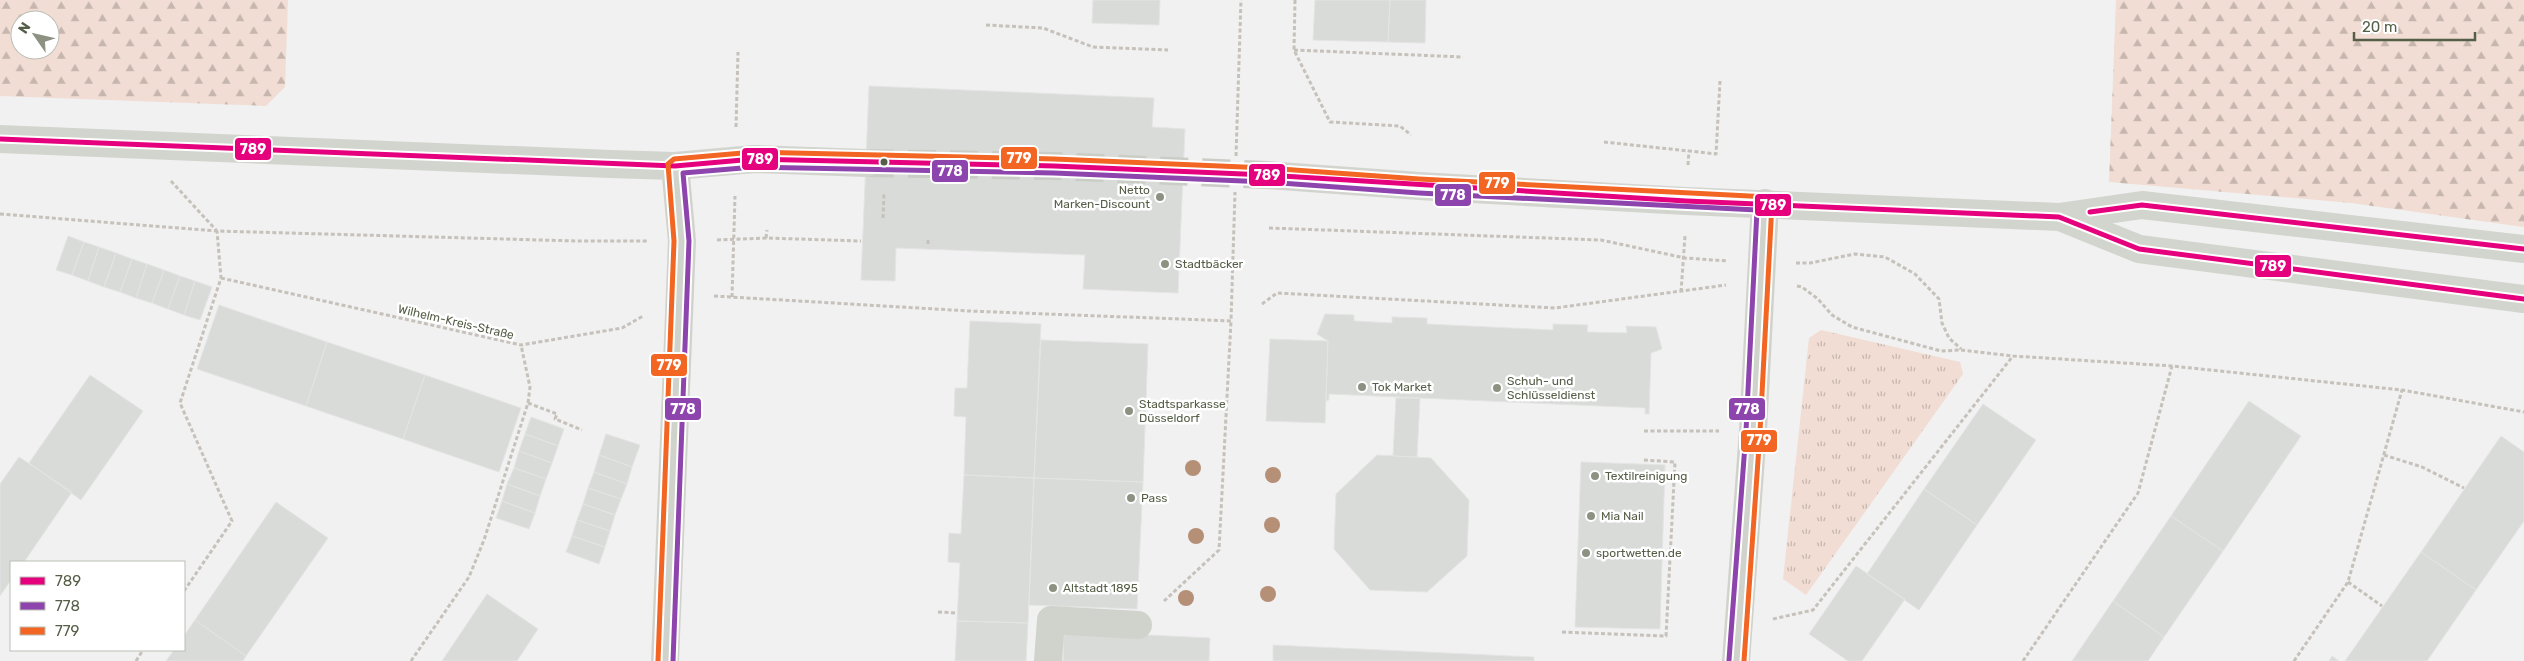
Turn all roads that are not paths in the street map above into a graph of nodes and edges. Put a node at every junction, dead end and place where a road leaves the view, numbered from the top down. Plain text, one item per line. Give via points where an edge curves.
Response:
1 (0, 139) edge
2 (866, 162) tunnel mouth
3 (675, 166) junction
4 (1267, 175) tunnel mouth
5 (1765, 203) junction
6 (2059, 217) junction
7 (2524, 249) edge
8 (2524, 299) edge
9 (1138, 625) road end
10 (665, 661) edge
11 (1048, 661) edge
12 (1736, 661) edge

1 - 3 main road
2 - 3 main road via 754,159
3 - 10 street via 682,241 681,295
4 - 5 main road via 1482,190
5 - 6 main road
5 - 12 street
6 - 7 main road via 2142,205
6 - 8 main road via 2139,249
9 - 11 street via 1051,620

